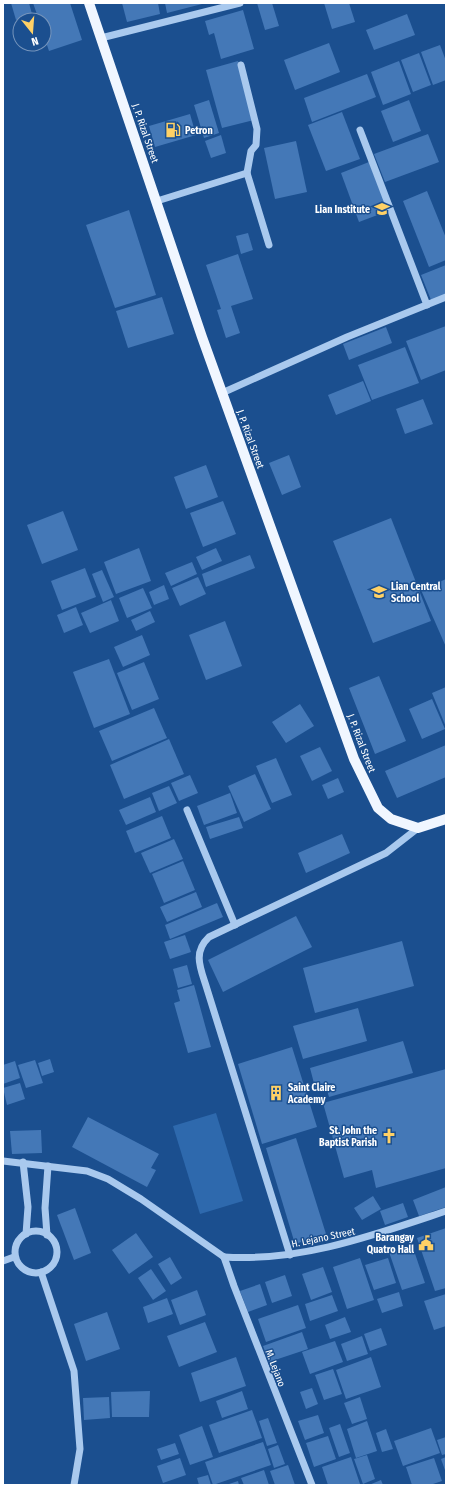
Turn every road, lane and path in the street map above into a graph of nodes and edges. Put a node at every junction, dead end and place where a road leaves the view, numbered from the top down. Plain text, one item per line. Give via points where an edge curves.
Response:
1 (89, 3) edge
2 (240, 3) edge
3 (101, 38) junction
4 (241, 65) dead end
5 (360, 130) dead end
6 (247, 173) junction
7 (157, 201) junction
8 (269, 245) dead end
9 (446, 297) edge
10 (427, 305) junction
11 (222, 393) junction
12 (187, 810) dead end
13 (446, 819) edge
14 (418, 828) junction
15 (235, 925) junction
16 (3, 1161) edge
17 (23, 1162) junction
18 (48, 1166) junction
19 (446, 1211) edge
20 (26, 1234) junction
21 (47, 1235) junction
22 (290, 1255) junction
23 (14, 1257) junction
24 (224, 1257) junction
25 (3, 1261) edge
26 (41, 1272) junction
27 (74, 1485) edge
28 (312, 1485) edge

1 - 3 main road, J. P. Rizal Street
2 - 3 street
3 - 7 main road, J. P. Rizal Street
4 - 6 street via 257,129 256,145 251,151
5 - 10 street
6 - 7 street
6 - 8 street
7 - 11 main road, J. P. Rizal Street
9 - 10 street
10 - 11 street via 346,337
11 - 14 main road, J. P. Rizal Street via 354,759 369,794 378,808 391,819
12 - 15 street
13 - 14 main road
14 - 15 street via 386,853
15 - 22 street via 202,943 198,952 200,968
16 - 17 street
17 - 18 street
17 - 20 street via 28,1207
18 - 21 street via 45,1208
18 - 24 street via 87,1171 108,1179
19 - 22 street, H. Lejano Street via 363,1239
20 - 21 street via 36,1232
20 - 23 street via 17,1244
21 - 26 street via 55,1246 55,1259
22 - 24 street, H. Lejano Street via 250,1259
23 - 25 street
23 - 26 street via 25,1270
24 - 28 street, M. Lejano
26 - 27 street via 74,1371 80,1449

